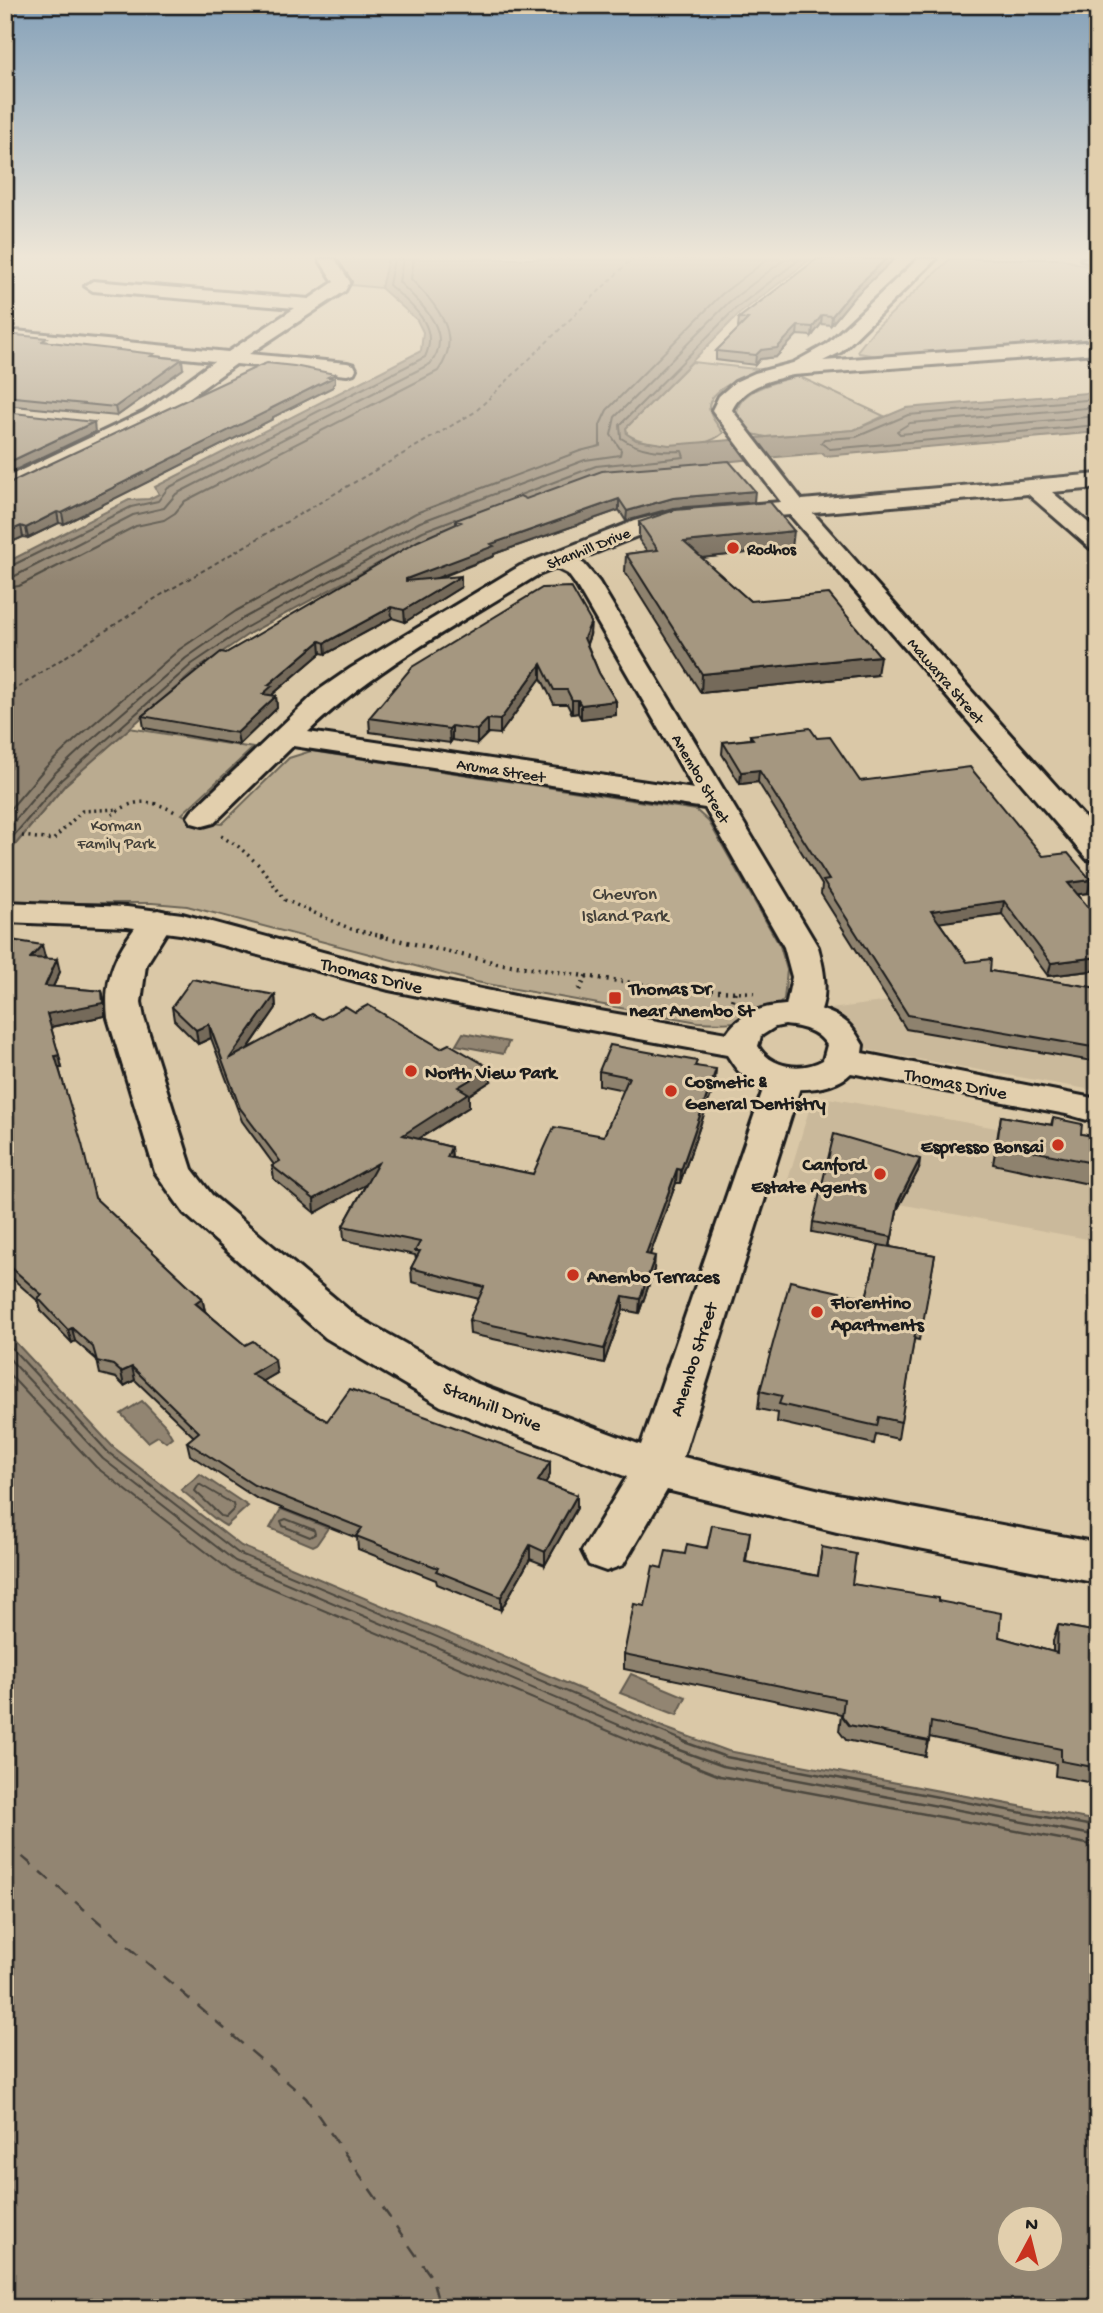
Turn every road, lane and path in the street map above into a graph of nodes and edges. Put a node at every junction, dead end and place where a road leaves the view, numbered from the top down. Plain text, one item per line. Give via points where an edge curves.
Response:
1 (219, 367) edge
2 (325, 367) edge
3 (797, 367) edge
4 (822, 367) edge
5 (347, 369) dead end
6 (793, 369) junction
7 (93, 423) edge
8 (131, 427) junction
9 (1098, 481) edge
10 (1032, 486) junction
11 (5, 487) edge
12 (796, 507) junction
13 (1098, 543) edge
14 (556, 559) junction
15 (287, 737) junction
16 (715, 801) junction
17 (119, 809) junction
18 (112, 815) dead end
19 (199, 822) junction
20 (22, 836) dead end
21 (1098, 852) edge
22 (5, 912) edge
23 (158, 920) junction
24 (587, 975) junction
25 (758, 993) dead end
26 (573, 999) dead end
27 (802, 1016) junction
28 (740, 1046) junction
29 (842, 1060) junction
30 (785, 1078) junction
31 (1088, 1107) edge
32 (656, 1469) junction
33 (606, 1551) dead end
34 (1098, 1563) edge

1 - 8 street
2 - 5 street
3 - 6 street
4 - 6 street
6 - 12 street, Mawarra Street via 747,383 725,398 722,410
7 - 8 street
8 - 11 street
9 - 10 street, Stanhill Drive
10 - 12 street, Stanhill Drive
10 - 13 street
12 - 14 street, Stanhill Drive via 659,520
12 - 21 street, Mawarra Street
14 - 15 street, Stanhill Drive via 354,677
14 - 16 street, Anembo Street via 576,569 587,582
15 - 16 street, Aruma Street
15 - 19 street, Stanhill Drive
16 - 27 street, Anembo Street via 806,960 809,982
17 - 18 path
17 - 19 path via 142,800
17 - 20 path via 82,811 53,840
19 - 24 path via 260,866 285,900 351,929 497,963
22 - 23 street, Thomas Drive
23 - 28 street, Thomas Drive via 389,980
23 - 32 street, Stanhill Drive via 138,948 121,993 174,1172 198,1204 341,1327 457,1394
24 - 25 path via 666,988
24 - 26 path
27 - 28 street via 757,1021 746,1029
27 - 29 street via 826,1025 842,1039
28 - 30 street via 760,1070
29 - 30 street via 833,1070 815,1077
29 - 31 street, Thomas Drive
30 - 32 street, Anembo Street
32 - 33 street, Anembo Street
32 - 34 street, Stanhill Drive via 837,1513

